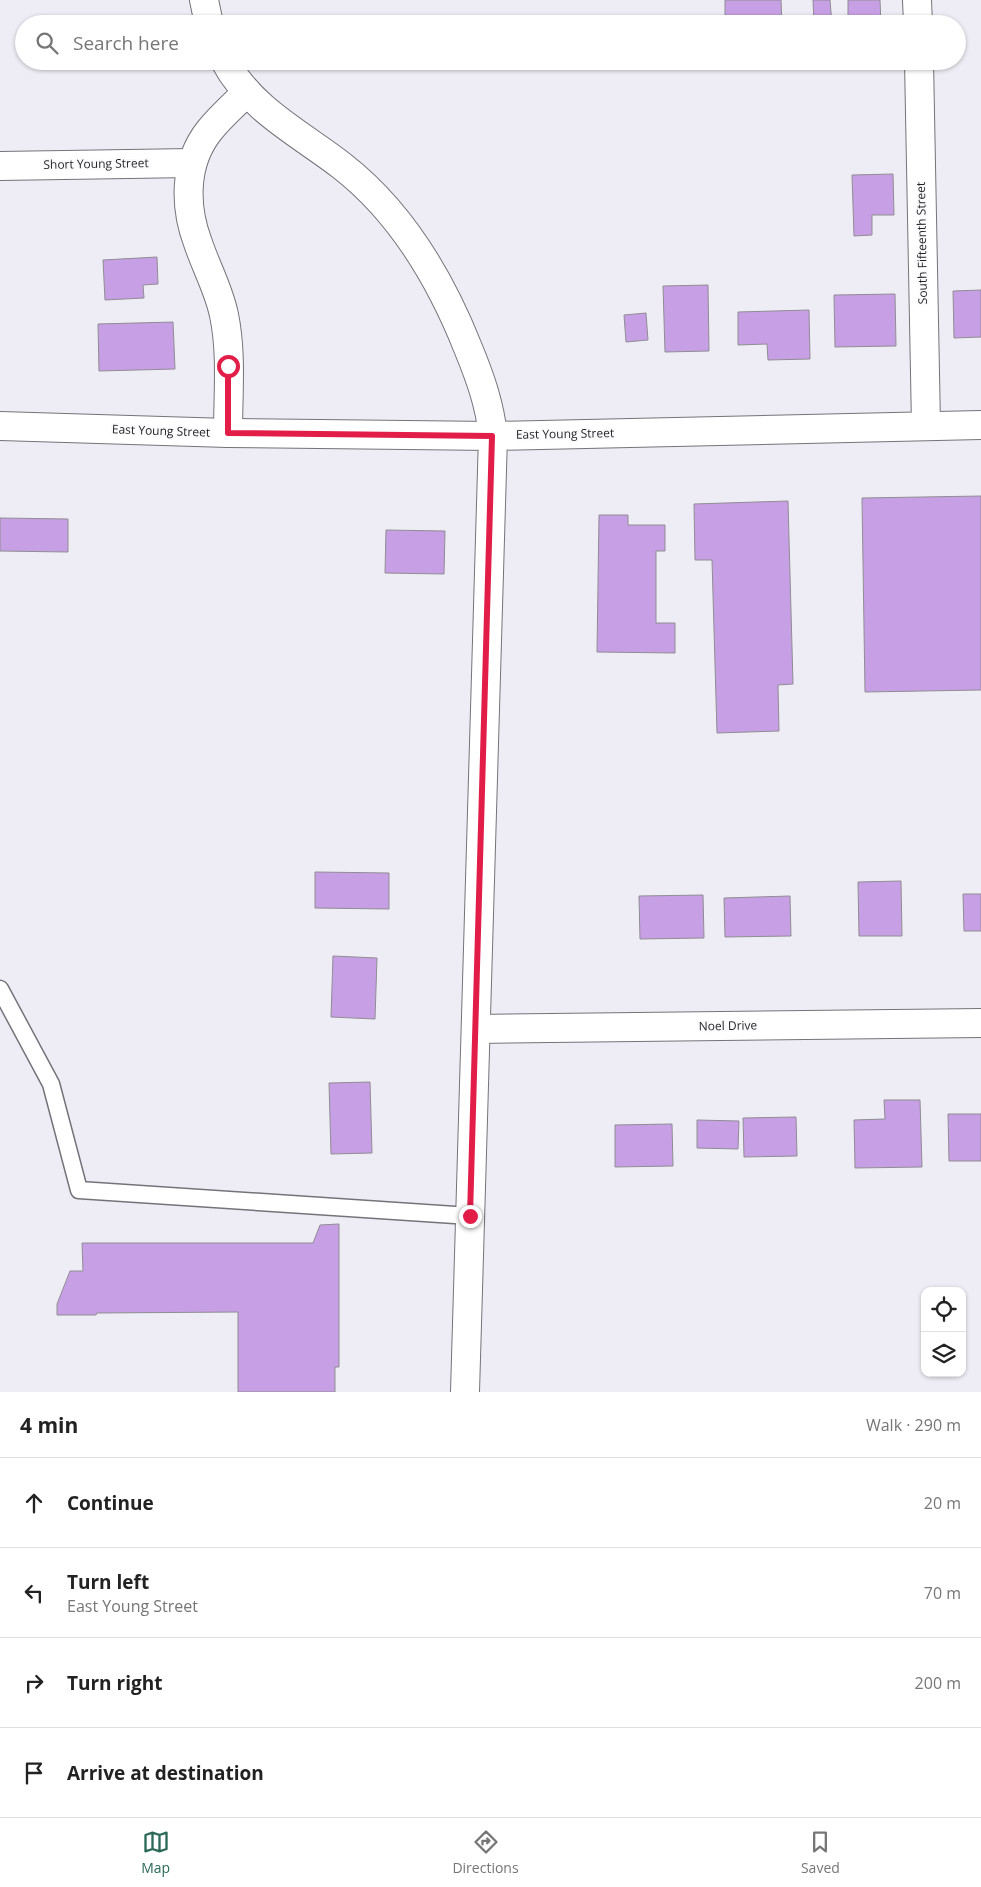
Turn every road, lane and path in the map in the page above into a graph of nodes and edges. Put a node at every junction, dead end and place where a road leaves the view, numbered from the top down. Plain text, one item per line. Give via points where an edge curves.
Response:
1 (204, 0) edge
2 (918, 0) edge
3 (207, 15) edge
4 (918, 15) edge
5 (230, 70) edge
6 (919, 70) edge
7 (247, 92) junction
8 (192, 163) junction
9 (0, 166) edge
10 (981, 425) edge
11 (0, 426) edge
12 (926, 426) junction
13 (228, 433) junction
14 (492, 436) junction
15 (0, 989) edge
16 (981, 1023) edge
17 (476, 1029) junction
18 (470, 1216) junction
19 (465, 1392) edge

1 - 3 street
2 - 4 street
5 - 7 street
6 - 12 street, South Fifteenth Street
7 - 8 street via 211,128
7 - 14 street via 364,186 414,245 434,274 465,340 484,388
8 - 9 street, Short Young Street
8 - 13 street via 189,208 227,332
10 - 12 street, East Young Street
11 - 13 street, East Young Street
12 - 14 street, East Young Street
13 - 14 street, East Young Street
14 - 17 street
15 - 18 lane via 52,1084 79,1190
16 - 17 street, Noel Drive
17 - 18 street
18 - 19 street

